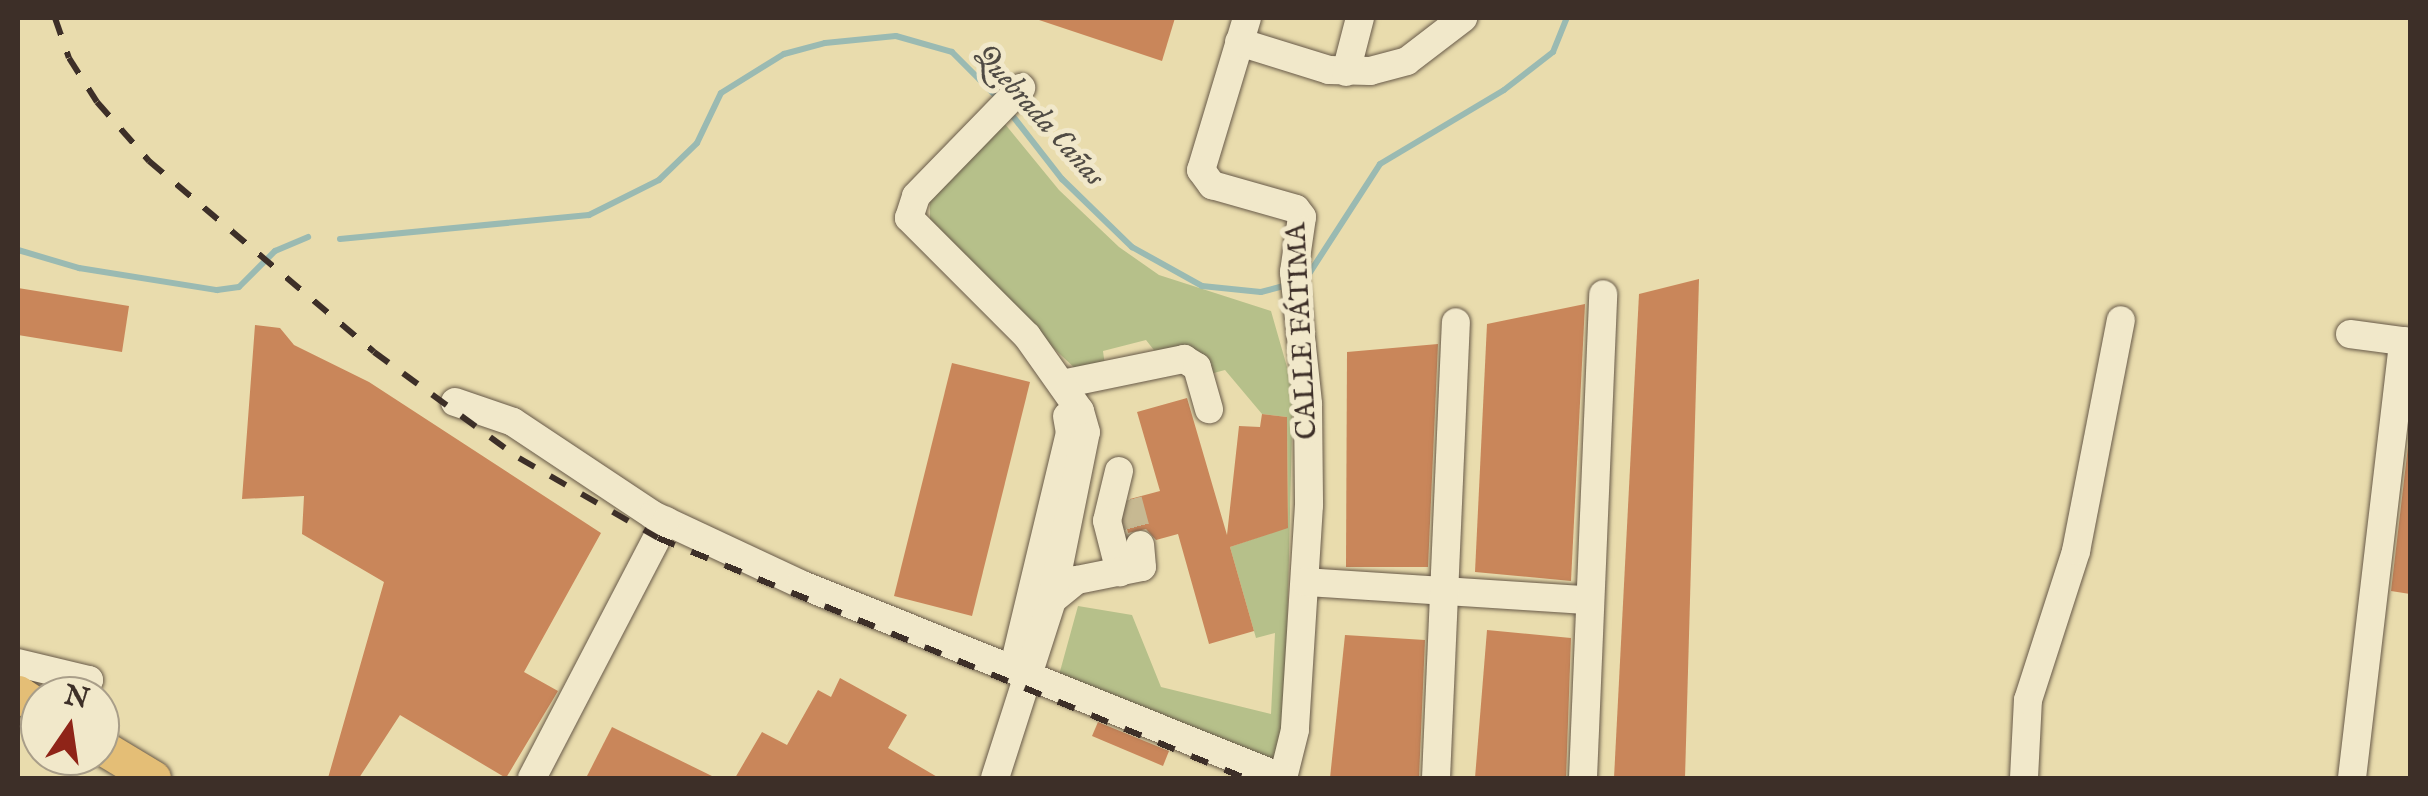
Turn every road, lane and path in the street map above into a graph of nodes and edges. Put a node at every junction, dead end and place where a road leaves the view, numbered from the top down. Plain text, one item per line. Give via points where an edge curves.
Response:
1 (1360, 18) edge
2 (1464, 18) edge
3 (1243, 30) edge
4 (1346, 72) junction
5 (1020, 88) dead end
6 (1603, 294) dead end
7 (2121, 320) dead end
8 (1456, 322) dead end
9 (2350, 334) dead end
10 (2407, 341) edge
11 (1062, 384) junction
12 (455, 402) dead end
13 (1209, 409) dead end
14 (1078, 432) junction
15 (1118, 471) junction
16 (1128, 500) tunnel mouth
17 (666, 522) junction
18 (1140, 545) dead end
19 (1120, 572) junction
20 (1306, 582) junction
21 (1446, 591) junction
22 (1052, 600) junction
23 (1587, 600) junction
24 (18, 663) edge
25 (1019, 673) junction
26 (52, 676) edge
27 (120, 758) edge
28 (153, 778) edge
29 (532, 778) edge
30 (978, 778) edge
31 (995, 778) edge
32 (1283, 778) edge
33 (1436, 778) edge
34 (1582, 778) edge
35 (2024, 778) edge
36 (2352, 778) edge

1 - 4 street
2 - 4 street via 1407,60
3 - 4 street
3 - 20 street, CALLE FÁTIMA via 1201,170 1212,185 1296,209 1303,228 1294,272 1308,404
5 - 11 street via 916,196 912,228 1027,336
6 - 23 street
7 - 35 street via 2076,551 2028,700
8 - 21 street
9 - 10 street
10 - 36 street
11 - 13 street via 1184,360 1197,366
11 - 14 street
12 - 17 street via 513,422
14 - 15 street via 1113,454
14 - 22 street
14 - 25 street
15 - 16 street
15 - 19 street via 1107,521
17 - 25 street
17 - 29 street
18 - 19 street via 1142,568
19 - 22 street via 1078,580
20 - 21 street
20 - 32 street, CALLE FÁTIMA via 1295,730
21 - 23 street
21 - 33 street
22 - 25 street
23 - 34 street
24 - 26 street
25 - 30 street
25 - 31 street
25 - 32 street
27 - 28 main road

